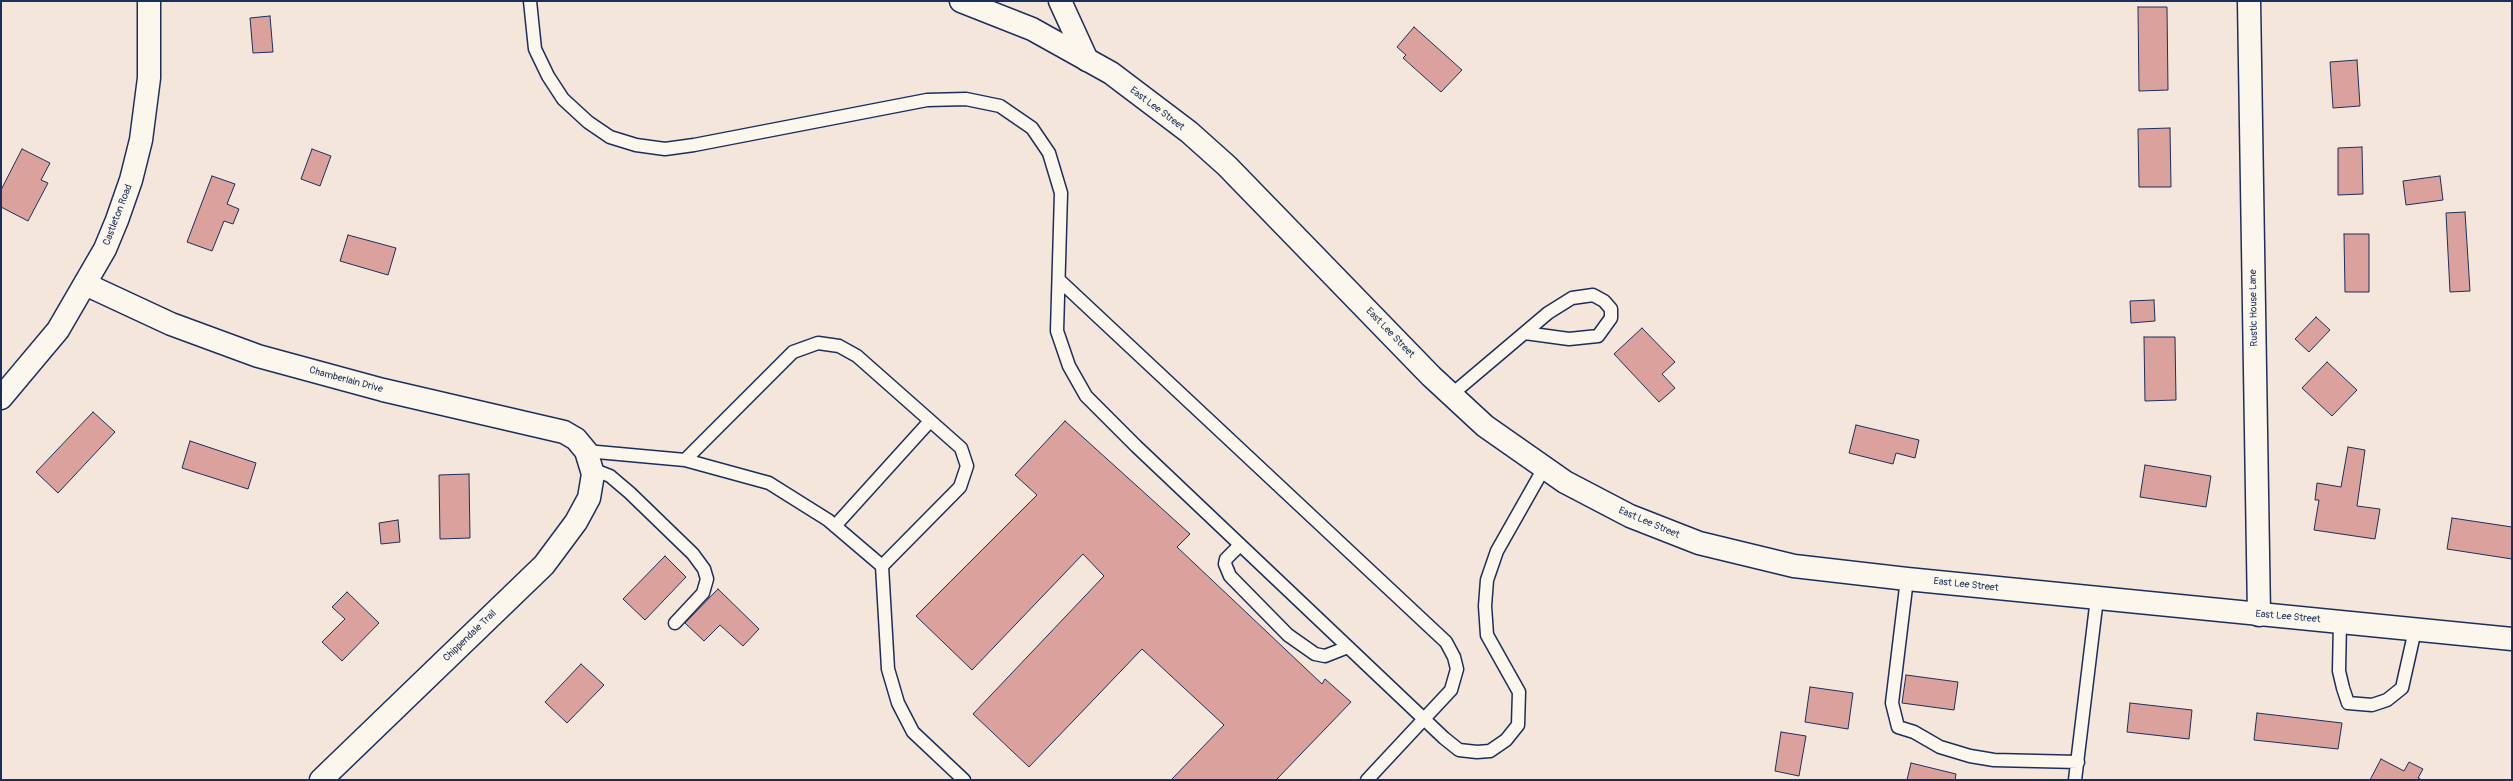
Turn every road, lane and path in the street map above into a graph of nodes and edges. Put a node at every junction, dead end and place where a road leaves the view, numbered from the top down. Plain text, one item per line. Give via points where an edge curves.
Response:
1 (149, 1) edge
2 (530, 1) edge
3 (961, 1) edge
4 (1060, 1) edge
5 (2249, 1) edge
6 (1087, 60) junction
7 (1059, 280) junction
8 (85, 284) junction
9 (1525, 333) junction
10 (1451, 395) junction
11 (1, 398) edge
12 (930, 421) junction
13 (685, 460) junction
14 (590, 465) junction
15 (1544, 468) junction
16 (835, 526) junction
17 (1240, 545) junction
18 (882, 566) junction
19 (1906, 579) junction
20 (2097, 598) junction
21 (2259, 615) junction
22 (675, 622) dead end
23 (2340, 622) junction
24 (2415, 630) junction
25 (2512, 638) edge
26 (1348, 647) junction
27 (1424, 719) junction
28 (2078, 762) junction
29 (321, 780) edge
30 (964, 780) edge
31 (1367, 780) edge
32 (2075, 780) edge

1 - 8 street, Castleton Road via 149,78 141,140 118,220
2 - 7 lane via 535,49 563,99 588,122 610,137 636,145 665,149 694,145 927,100 966,99 1000,106 1032,128 1049,153 1061,193
3 - 6 street, East Lee Street via 1032,29
4 - 6 street
5 - 21 street, Rustic House Lane
6 - 10 street, East Lee Street via 1111,73 1188,132 1227,166
7 - 17 lane via 1057,331 1069,366 1086,396
7 - 27 lane via 1446,642 1457,669 1451,690
8 - 11 street, Castleton Road via 58,330
8 - 14 street, Chamberlain Drive via 171,324 258,356 383,390 564,432 576,439
9 - 9 lane via 1548,313 1578,296 1593,295 1604,301 1611,310 1610,318 1598,336 1569,340
9 - 10 lane
10 - 15 street, East Lee Street via 1486,426
12 - 13 lane via 857,356 839,346 818,344 793,352
12 - 16 lane
12 - 18 lane via 961,448 967,466 960,487
13 - 14 lane
13 - 16 lane via 769,483
14 - 22 lane via 625,488 693,554 704,569 707,579 703,593
14 - 29 street, Chippendale Trail via 589,498 576,522 544,565
15 - 19 street, East Lee Street via 1630,516 1699,543 1794,566
15 - 27 lane via 1497,551 1487,580 1487,635 1520,692 1518,725 1506,740 1490,750 1477,752 1460,750
16 - 18 lane
17 - 26 lane
17 - 26 lane via 1226,559 1225,564 1230,576 1288,635 1315,654 1325,656
18 - 30 lane via 888,669 898,703 913,732
19 - 20 street, East Lee Street
19 - 28 lane via 1892,703 1898,726 1940,747 1970,756 1994,760
20 - 21 street, East Lee Street
20 - 28 lane
21 - 23 street, East Lee Street
23 - 24 street, East Lee Street
23 - 24 lane via 2339,671 2348,703 2372,705 2387,700 2402,688
24 - 25 street, East Lee Street
26 - 27 lane
27 - 31 lane
28 - 32 lane

